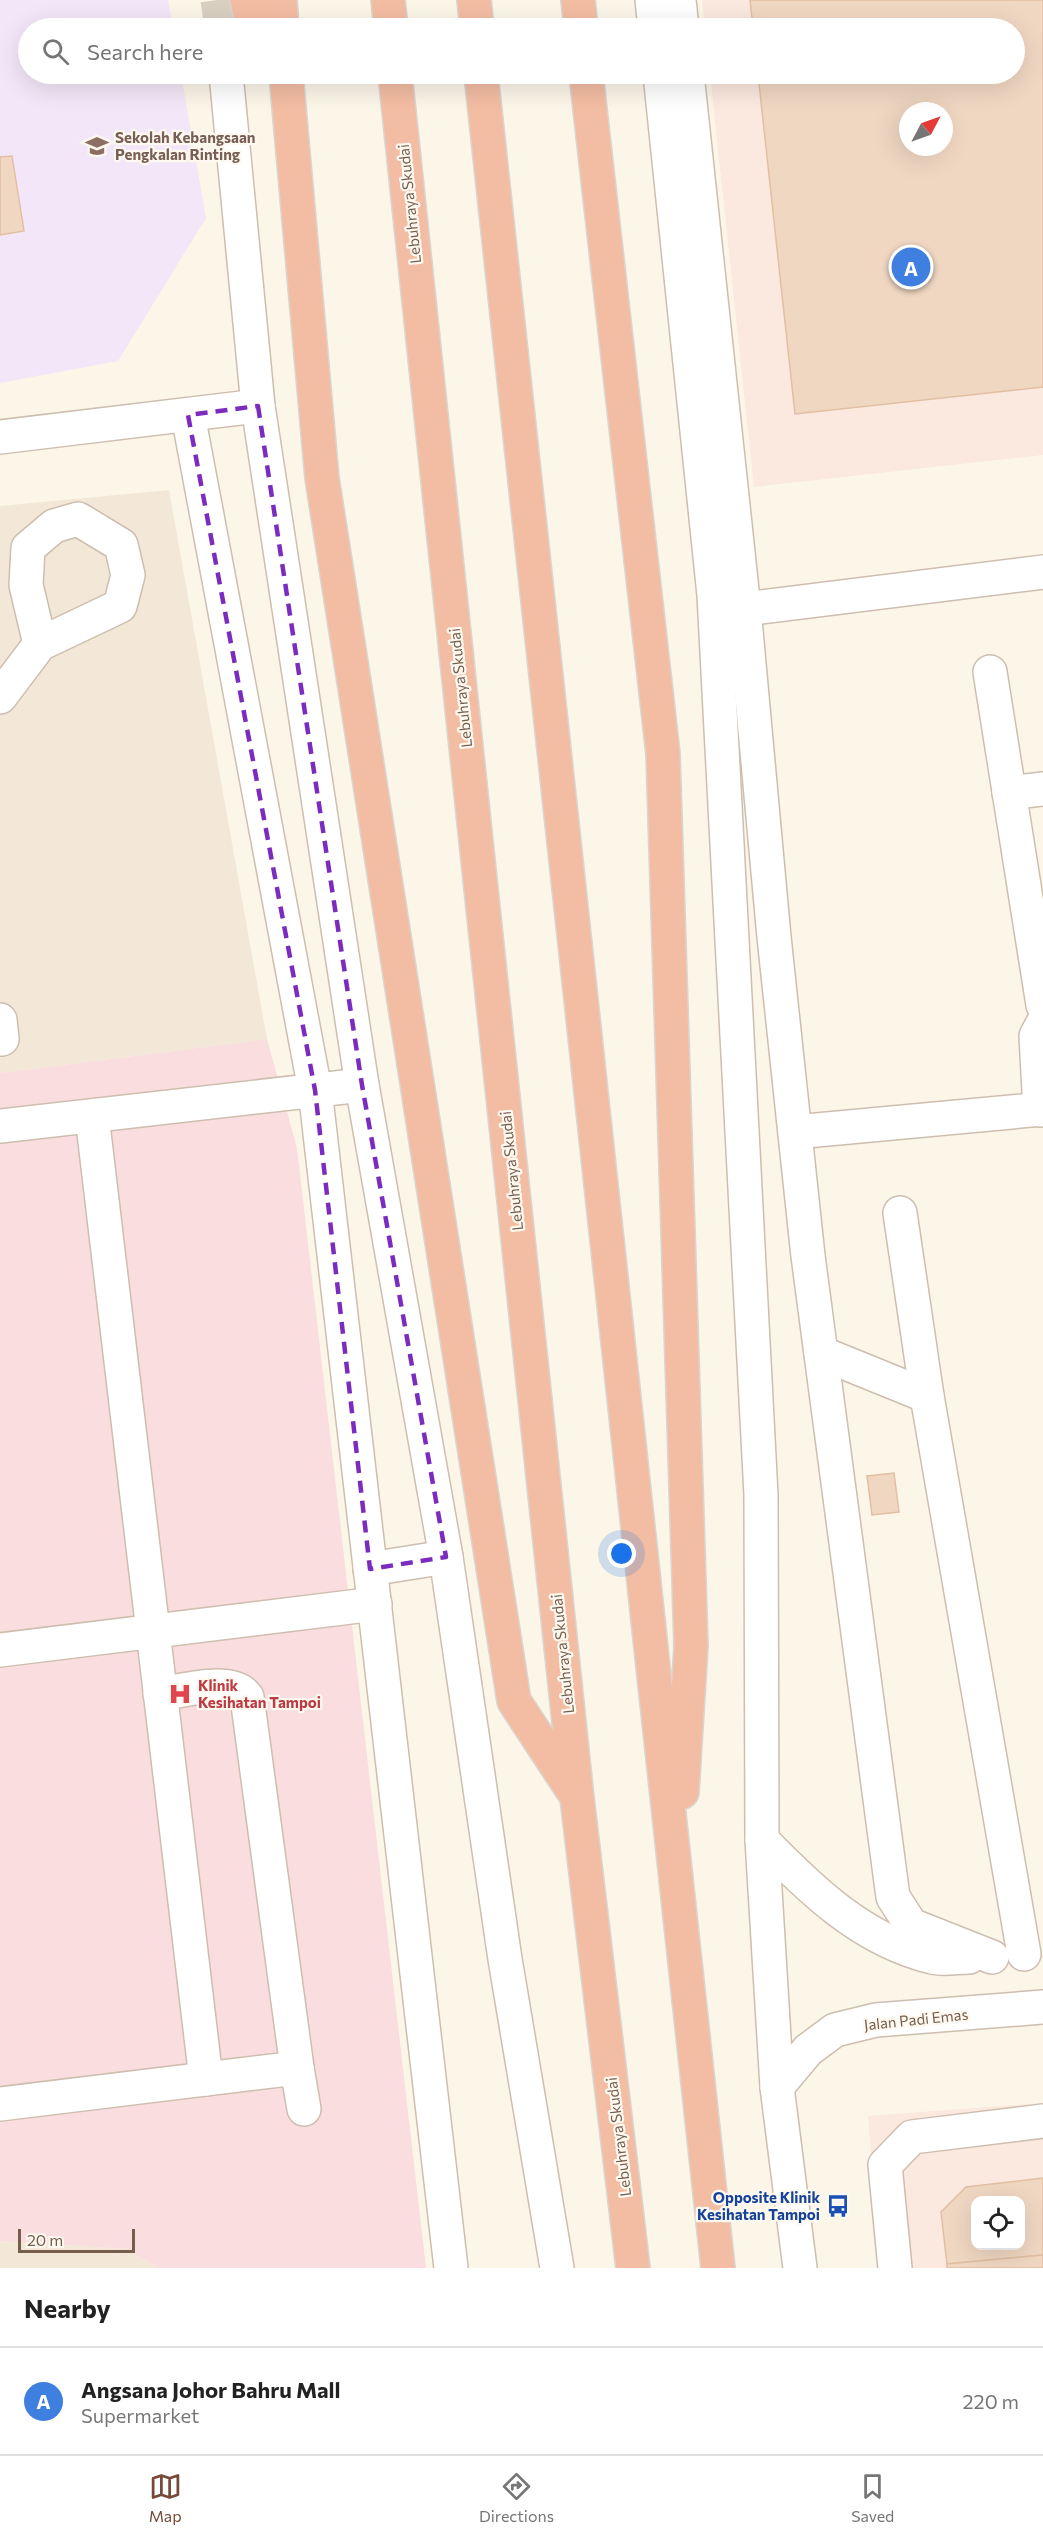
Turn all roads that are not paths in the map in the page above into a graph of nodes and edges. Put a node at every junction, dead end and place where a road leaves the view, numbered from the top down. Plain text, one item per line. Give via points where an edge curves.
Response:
1 (247, 0) edge
2 (280, 0) edge
3 (388, 0) edge
4 (474, 0) edge
5 (578, 0) edge
6 (652, 0) edge
7 (679, 0) edge
8 (252, 18) edge
9 (281, 18) edge
10 (390, 18) edge
11 (476, 18) edge
12 (580, 18) edge
13 (654, 18) edge
14 (681, 18) edge
15 (227, 84) edge
16 (267, 84) edge
17 (287, 84) edge
18 (396, 84) edge
19 (483, 84) edge
20 (587, 84) edge
21 (661, 84) edge
22 (688, 84) edge
23 (296, 204) junction
24 (258, 406) junction
25 (188, 415) junction
26 (0, 437) edge
27 (1043, 572) edge
28 (744, 609) junction
29 (40, 644) dead end
30 (990, 672) dead end
31 (0, 697) edge
32 (1043, 789) edge
33 (1009, 793) junction
34 (1035, 909) edge
35 (1043, 1005) edge
36 (1043, 1023) edge
37 (362, 1085) junction
38 (315, 1090) junction
39 (1041, 1109) edge
40 (92, 1116) junction
41 (0, 1126) edge
42 (795, 1132) junction
43 (900, 1213) dead end
44 (821, 1353) junction
45 (927, 1396) junction
46 (446, 1557) junction
47 (370, 1569) junction
48 (375, 1604) junction
49 (153, 1631) junction
50 (0, 1650) edge
51 (160, 1694) junction
52 (577, 1798) junction
53 (762, 1840) junction
54 (677, 1883) junction
55 (1033, 1954) edge
56 (992, 1957) junction
57 (1043, 2007) edge
58 (297, 2068) junction
59 (206, 2079) junction
60 (777, 2086) junction
61 (0, 2104) edge
62 (304, 2109) dead end
63 (1043, 2121) edge
64 (451, 2268) edge
65 (556, 2268) edge
66 (633, 2268) edge
67 (718, 2268) edge
68 (800, 2268) edge
69 (896, 2268) edge

1 - 8 highway
2 - 9 highway
3 - 10 highway
4 - 11 highway
5 - 12 highway
6 - 13 street
7 - 14 street
15 - 24 street
16 - 23 highway
17 - 23 highway
18 - 52 highway, Lebuhraya Skudai
19 - 54 highway
20 - 54 highway via 663,754 691,1646
21 - 53 street via 714,595 761,1495
22 - 28 street
23 - 52 highway via 322,478 514,1701
24 - 25 street
24 - 37 street
25 - 26 street
25 - 38 street
27 - 28 street
28 - 42 street
29 - 31 street
30 - 33 street
32 - 33 street
33 - 34 street
34 - 35 street
36 - 39 street via 1036,1036
37 - 38 street
37 - 46 street
38 - 40 street
38 - 47 street
39 - 42 street
40 - 41 street
40 - 49 street
42 - 44 street
43 - 45 street
44 - 45 street
44 - 56 street via 893,1897 912,1924
45 - 55 street
46 - 47 street
46 - 65 street via 505,1959
47 - 48 street
48 - 49 street
48 - 64 street
49 - 50 street
49 - 51 street
51 - 58 street via 226,1685 243,1691 247,1697
51 - 59 street
52 - 66 highway, Lebuhraya Skudai
53 - 56 street via 812,1891 855,1923 896,1945 934,1958
53 - 60 street
54 - 67 highway
55 - 56 street
57 - 60 street, Jalan Padi Emas via 876,2020 835,2030 808,2050
58 - 59 street
58 - 62 street
59 - 61 street
60 - 68 street
63 - 69 street via 912,2137 885,2165

